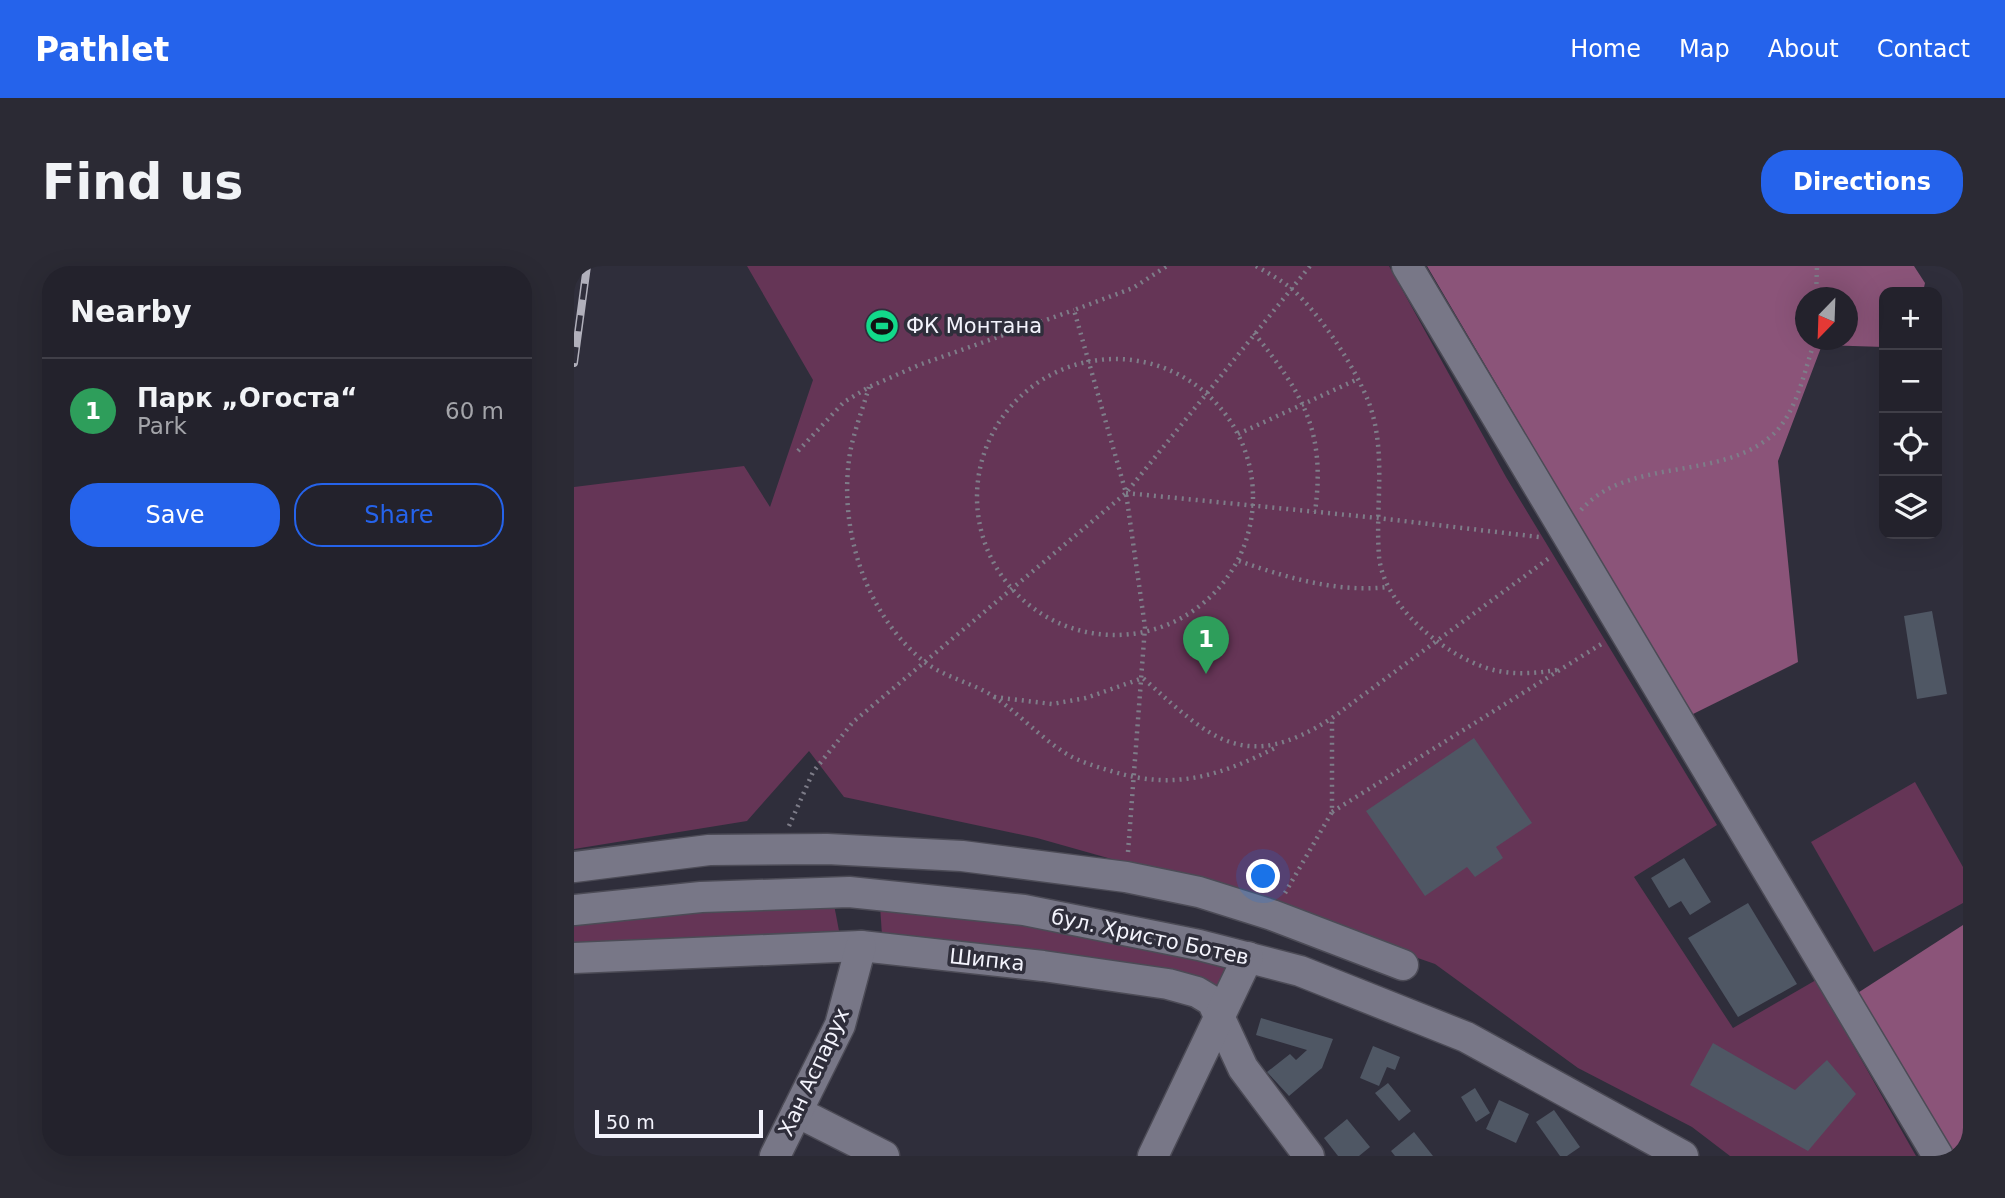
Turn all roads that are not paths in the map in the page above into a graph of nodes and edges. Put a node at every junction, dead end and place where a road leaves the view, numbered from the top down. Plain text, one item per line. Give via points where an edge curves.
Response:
1 (1406, 266) edge
2 (777, 851) junction
3 (574, 867) edge
4 (765, 895) junction
5 (574, 910) edge
6 (861, 946) junction
7 (1248, 957) junction
8 (574, 958) edge
9 (1403, 965) dead end
10 (1221, 1016) junction
11 (797, 1112) junction
12 (1634, 1130) junction
13 (775, 1156) edge
14 (884, 1156) edge
15 (1153, 1156) edge
16 (1309, 1156) edge
17 (1653, 1156) edge
18 (1683, 1156) edge
19 (1938, 1156) edge

1 - 19 street
2 - 3 street via 709,850
2 - 4 street
2 - 9 street via 962,856 1126,877 1199,892 1272,915
4 - 5 street, бул. Христо Ботев
4 - 7 street, бул. Христо Ботев via 849,892 1024,910
6 - 8 street, Шипка
6 - 10 street, Шипка via 1168,984 1212,1001
6 - 11 street, Хан Аспарух via 840,1025
7 - 10 street
7 - 12 street, бул. Христо Ботев via 1300,971 1466,1037
10 - 15 street
10 - 16 street, Шипка via 1243,1069
11 - 13 street, Хан Аспарух
11 - 14 street
12 - 17 street
12 - 18 street, бул. Христо Ботев

